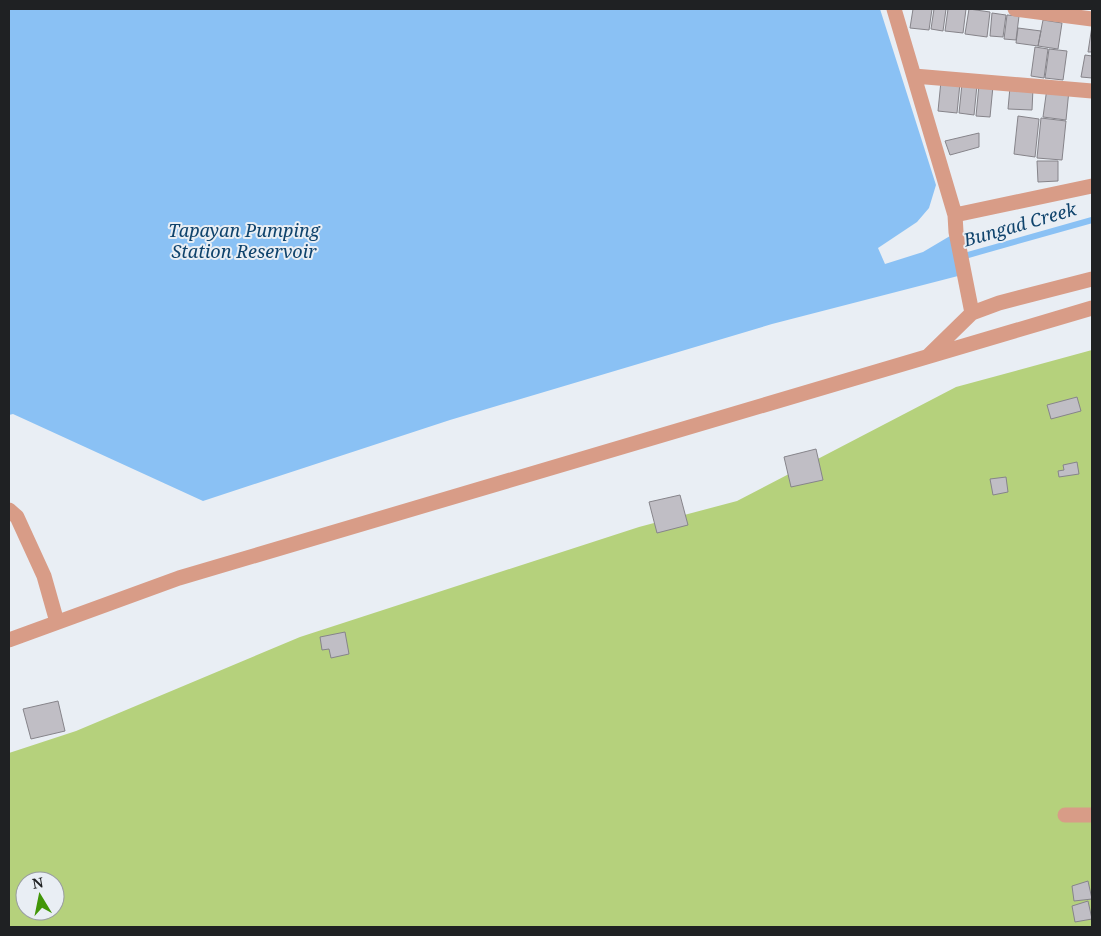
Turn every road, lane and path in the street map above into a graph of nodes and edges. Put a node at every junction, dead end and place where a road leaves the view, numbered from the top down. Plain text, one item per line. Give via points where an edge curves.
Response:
1 (894, 9) edge
2 (1015, 9) edge
3 (1092, 19) edge
4 (914, 76) junction
5 (1092, 91) edge
6 (1092, 186) edge
7 (955, 215) junction
8 (1092, 279) edge
9 (1092, 308) edge
10 (972, 313) junction
11 (927, 357) junction
12 (9, 510) edge
13 (57, 622) junction
14 (9, 640) edge
15 (1065, 815) dead end
16 (1092, 815) edge

1 - 4 street
2 - 3 street
4 - 5 street
4 - 7 street
6 - 7 street
7 - 10 street
8 - 10 street
9 - 11 street
10 - 11 street
11 - 13 street via 179,578
12 - 13 street via 17,517 44,576
13 - 14 street
15 - 16 street

